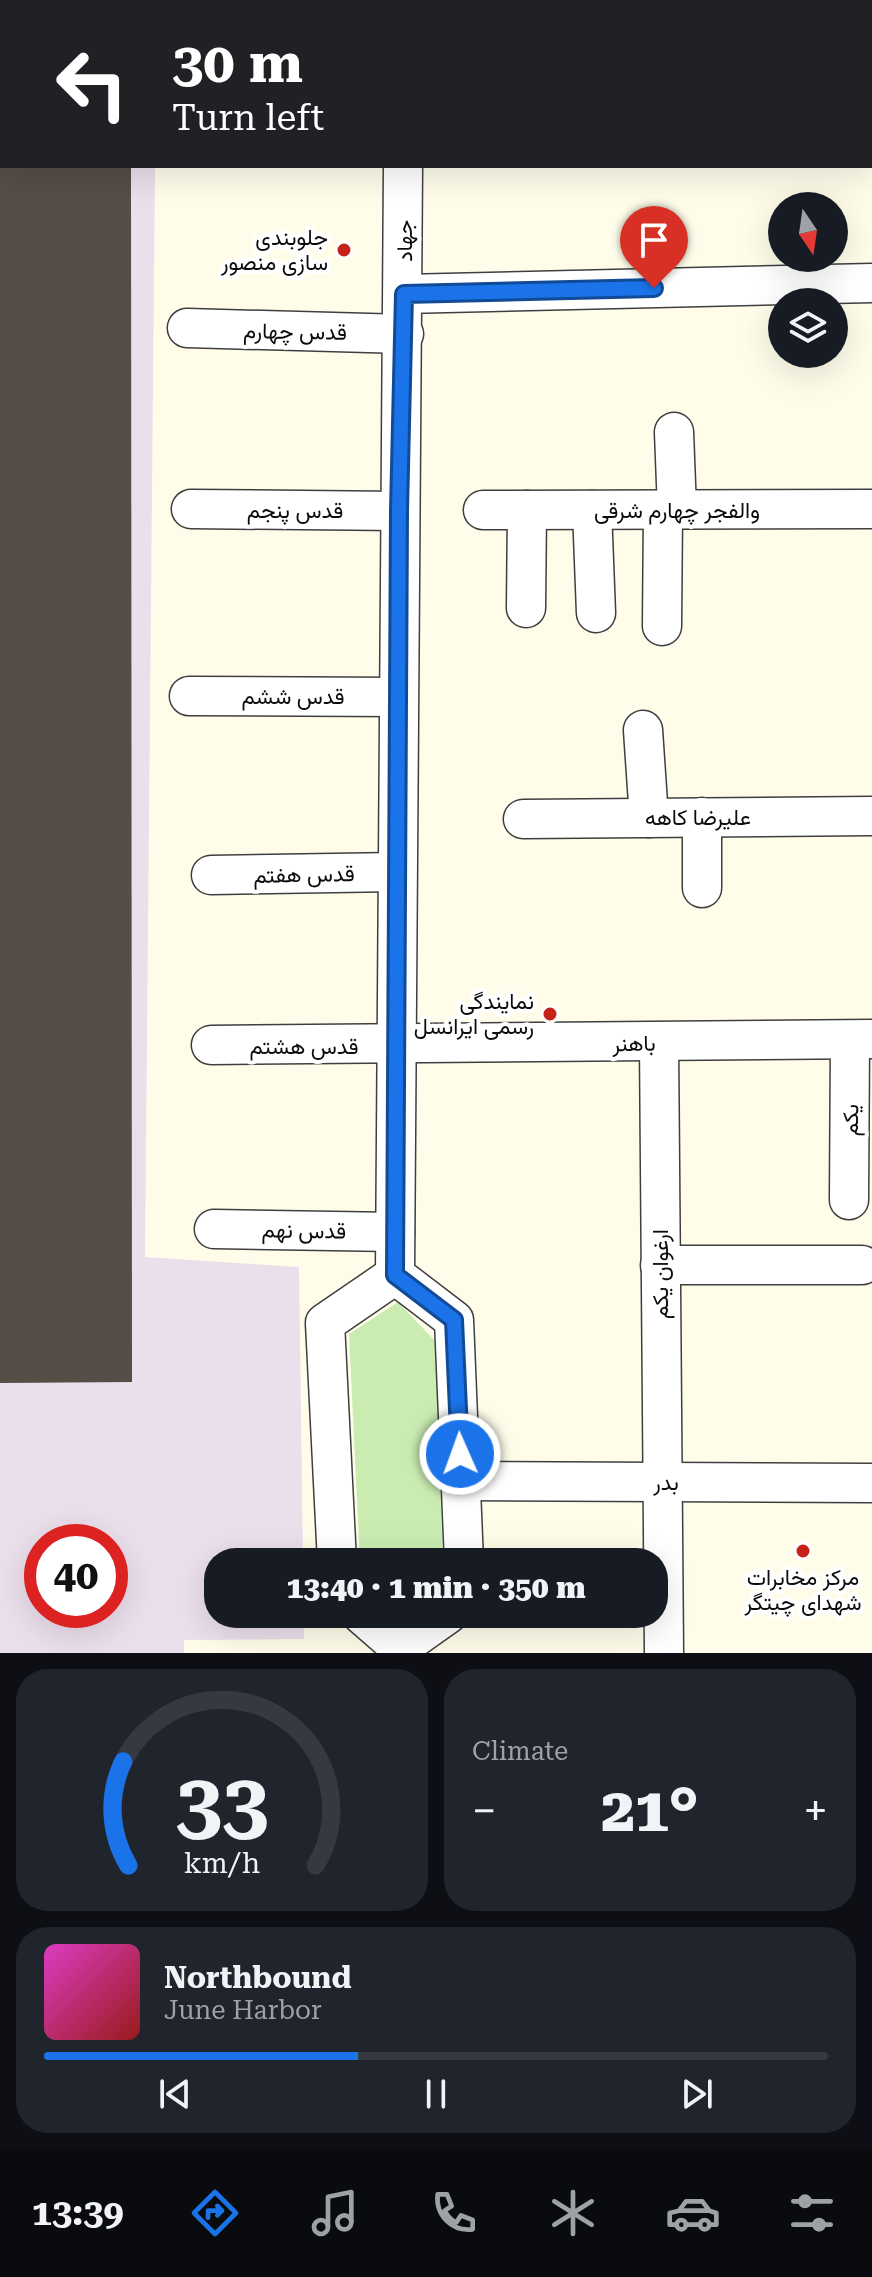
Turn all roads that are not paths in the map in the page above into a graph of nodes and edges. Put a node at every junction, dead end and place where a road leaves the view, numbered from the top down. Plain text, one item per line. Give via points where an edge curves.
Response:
1 (403, 168) edge
2 (872, 283) edge
3 (404, 294) junction
4 (187, 328) dead end
5 (404, 334) junction
6 (674, 432) dead end
7 (191, 509) dead end
8 (872, 509) edge
9 (483, 510) dead end
10 (527, 510) junction
11 (592, 510) junction
12 (670, 510) junction
13 (399, 511) junction
14 (526, 608) dead end
15 (596, 613) dead end
16 (662, 626) dead end
17 (189, 696) dead end
18 (398, 697) junction
19 (643, 730) dead end
20 (872, 816) edge
21 (702, 817) junction
22 (649, 818) junction
23 (523, 819) dead end
24 (397, 872) junction
25 (211, 875) dead end
26 (702, 888) dead end
27 (861, 1040) edge
28 (659, 1043) junction
29 (211, 1045) dead end
30 (396, 1046) junction
31 (849, 1200) dead end
32 (214, 1229) dead end
33 (395, 1232) junction
34 (660, 1265) junction
35 (862, 1265) dead end
36 (395, 1275) junction
37 (872, 1483) edge
38 (461, 1493) junction
39 (661, 1494) junction
40 (872, 1507) edge
41 (336, 1548) edge
42 (463, 1548) edge
43 (376, 1628) edge
44 (429, 1628) edge
45 (400, 1650) edge
46 (664, 1653) edge

1 - 3 street, جهاد
2 - 3 street
3 - 5 street, جهاد
4 - 5 street, قدس چهارم
5 - 13 street, جهاد
6 - 12 street
7 - 13 street, قدس پنجم
8 - 12 street, والفجر چهارم شرقی
9 - 10 street, والفجر چهارم شرقی
10 - 11 street, والفجر چهارم شرقی
10 - 14 street
11 - 12 street, والفجر چهارم شرقی
11 - 15 street
12 - 16 street
13 - 18 street, جهاد
17 - 18 street, قدس ششم
18 - 24 street, جهاد
19 - 22 street
20 - 21 street, علیرضا کاهه
21 - 22 street, علیرضا کاهه
21 - 26 street
22 - 23 street, علیرضا کاهه
24 - 25 street, قدس هفتم
24 - 30 street, جهاد
27 - 28 street, باهنر
27 - 31 street, یکم
28 - 30 street, باهنر
28 - 34 street, ارغوان یکم
29 - 30 street, قدس هشتم
30 - 33 street, جهاد
32 - 33 street, قدس نهم
33 - 36 street, جهاد
34 - 35 street
34 - 39 street, ارغوان یکم
36 - 38 street via 454,1320
36 - 41 street via 325,1323
37 - 39 street, بدر
38 - 39 street, بدر
38 - 42 street
39 - 40 street, بدر
39 - 46 street, ارغوان یکم
43 - 45 street
44 - 45 street

